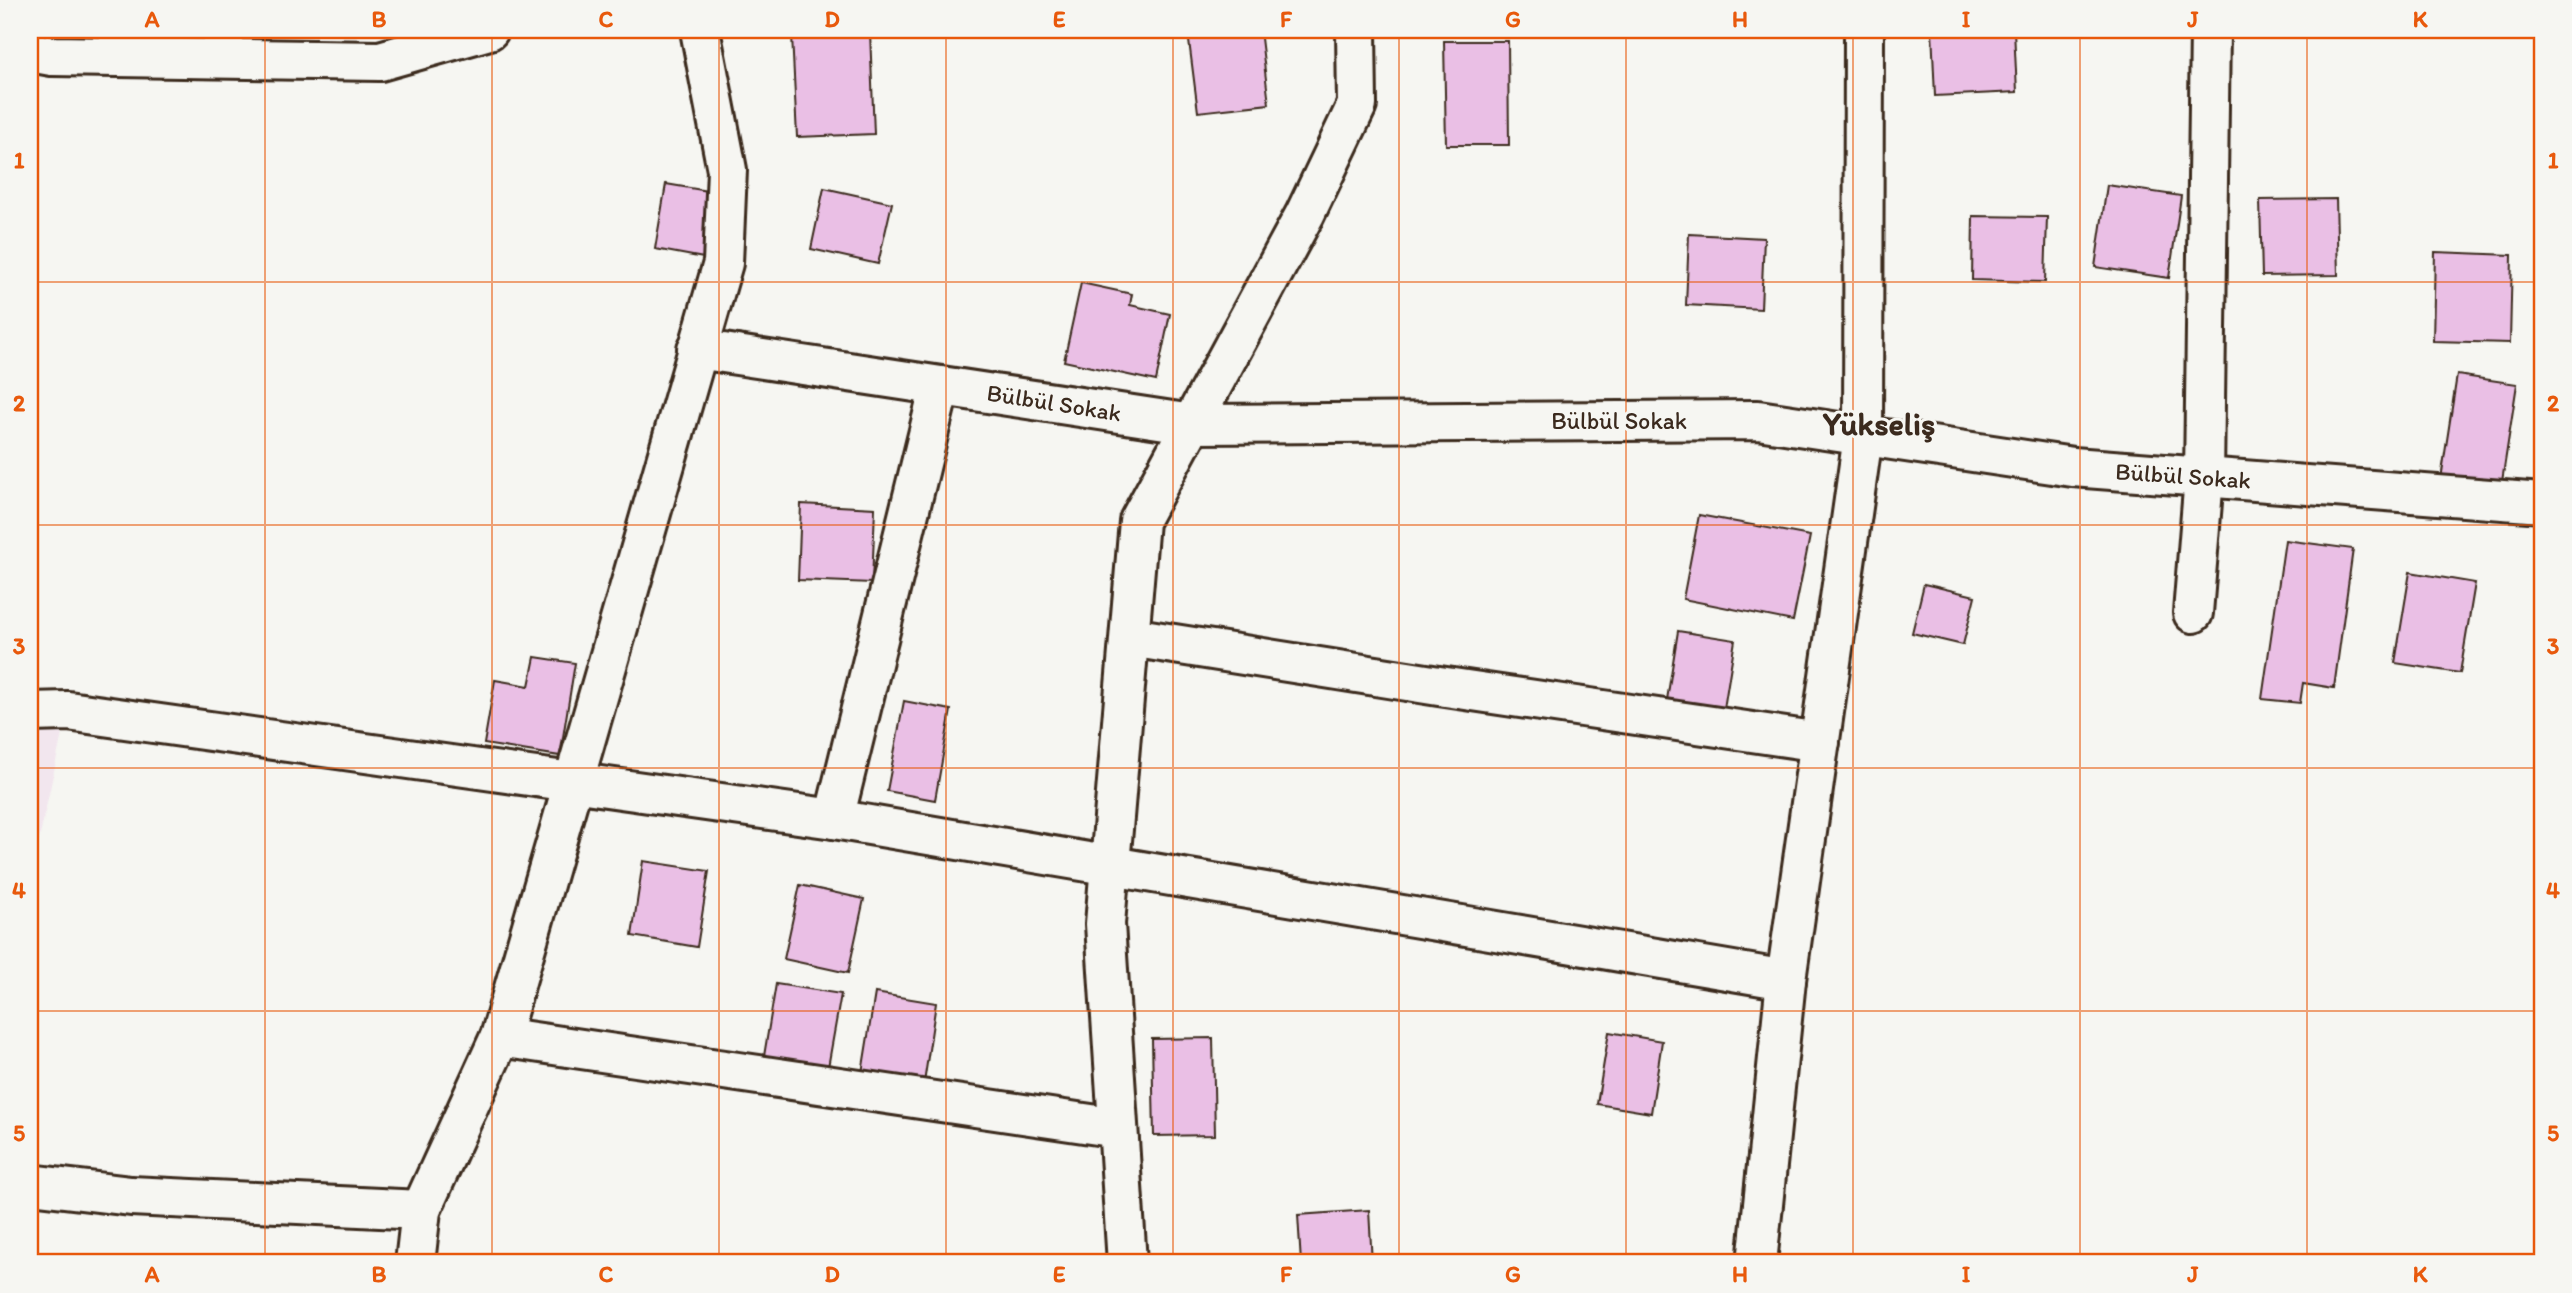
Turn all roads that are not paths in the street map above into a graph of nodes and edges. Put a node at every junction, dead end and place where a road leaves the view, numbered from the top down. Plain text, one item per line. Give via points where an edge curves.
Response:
1 (489, 30) edge
2 (700, 30) edge
3 (1356, 30) edge
4 (1864, 30) edge
5 (2210, 30) edge
6 (30, 52) edge
7 (697, 349) junction
8 (940, 386) junction
9 (1192, 424) junction
10 (1863, 436) junction
11 (2204, 477) junction
12 (2542, 503) edge
13 (2193, 614) dead end
14 (1130, 637) junction
15 (30, 712) edge
16 (1820, 742) junction
17 (571, 782) junction
18 (834, 819) junction
19 (1110, 865) junction
20 (1786, 980) junction
21 (500, 1037) junction
22 (1118, 1128) junction
23 (30, 1184) edge
24 (421, 1210) junction
25 (415, 1263) edge
26 (1127, 1263) edge
27 (1757, 1263) edge

1 - 6 street via 380,61
2 - 7 street via 727,170 723,263
3 - 9 street via 1357,105 1305,214
4 - 10 street
5 - 11 street
7 - 8 street, Bülbül Sokak
7 - 17 street
8 - 9 street, Bülbül Sokak
8 - 18 street
9 - 10 street, Bülbül Sokak via 1758,420
9 - 14 street via 1139,521
10 - 11 street, Bülbül Sokak via 2073,467
10 - 16 street
11 - 12 street, Bülbül Sokak
11 - 13 street
14 - 16 street
14 - 19 street
15 - 17 street via 68,711
16 - 20 street
17 - 18 street
17 - 21 street
18 - 19 street
19 - 20 street
19 - 22 street via 1105,925
20 - 27 street
21 - 22 street
21 - 24 street
22 - 26 street
23 - 24 street via 131,1196
24 - 25 street

